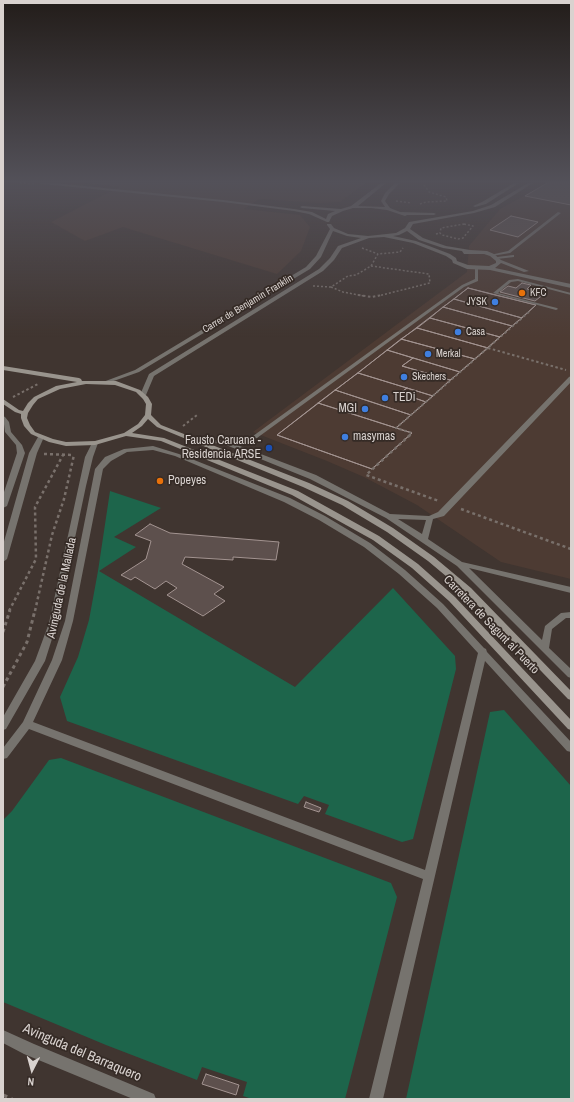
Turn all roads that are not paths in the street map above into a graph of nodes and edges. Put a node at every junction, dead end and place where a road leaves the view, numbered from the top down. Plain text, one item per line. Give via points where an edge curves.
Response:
1 (329, 234) edge
2 (346, 234) edge
3 (391, 234) edge
4 (415, 234) edge
5 (532, 234) edge
6 (386, 236) junction
7 (368, 237) junction
8 (468, 251) junction
9 (513, 256) dead end
10 (496, 258) junction
11 (454, 259) junction
12 (490, 268) junction
13 (476, 269) junction
14 (571, 282) edge
15 (571, 286) edge
16 (571, 294) edge
17 (556, 309) dead end
18 (3, 368) edge
19 (571, 378) edge
20 (86, 382) junction
21 (106, 382) junction
22 (143, 395) junction
23 (3, 401) edge
24 (25, 413) junction
25 (148, 415) junction
26 (3, 418) edge
27 (126, 434) junction
28 (41, 437) junction
29 (222, 441) junction
30 (198, 442) junction
31 (95, 443) junction
32 (184, 448) junction
33 (190, 460) junction
34 (28, 469) junction
35 (12, 477) junction
36 (84, 480) junction
37 (95, 486) junction
38 (3, 506) edge
39 (389, 516) junction
40 (430, 518) junction
41 (424, 540) junction
42 (3, 559) edge
43 (460, 564) junction
44 (571, 590) edge
45 (571, 615) edge
46 (545, 648) junction
47 (483, 651) junction
48 (571, 674) edge
49 (571, 697) edge
50 (27, 724) junction
51 (3, 726) edge
52 (571, 726) edge
53 (571, 748) edge
54 (3, 755) edge
55 (430, 876) junction
56 (3, 1036) edge
57 (149, 1099) edge
58 (376, 1099) edge

1 - 21 street, Carrer de Benjamin Franklin via 318,258 308,268 137,371
2 - 7 street
3 - 6 street
4 - 8 street via 445,247
5 - 10 lane via 509,252
6 - 7 street
6 - 11 street via 414,242
7 - 22 street, Carrer de Benjamin Franklin via 340,247 321,270 151,375
8 - 10 street via 481,252
8 - 11 street via 455,255
9 - 10 lane
10 - 12 street via 498,264
10 - 14 street via 519,269
11 - 13 street via 460,265
12 - 13 street
12 - 15 street
13 - 29 lane via 477,280 463,286 255,437 234,443
16 - 17 lane via 518,280 510,281 495,293
18 - 20 street
19 - 40 street via 441,514
20 - 21 street
20 - 24 street via 70,384 47,392 30,404
21 - 22 street via 128,386
22 - 25 street via 149,404
23 - 24 street via 17,411
24 - 28 street via 27,426
25 - 27 street via 140,425
25 - 30 street, Carretera de Sagunt al Puerto via 159,426
26 - 35 street via 21,453
27 - 31 street
27 - 32 street, Carretera de Sagunt al Puerto via 162,439
28 - 31 street via 65,444
28 - 34 street
29 - 30 street
29 - 39 street via 313,477
30 - 49 street, Carretera de Sagunt al Puerto via 306,485 345,503 390,530 431,559 468,590
31 - 36 street, Avinguda de la Mallada via 89,456
32 - 33 street
32 - 52 street, Carretera de Sagunt al Puerto via 295,493 376,538 415,566 452,599
33 - 37 street, Avinguda de la Mallada via 154,448 126,450 103,464 99,469
33 - 47 street via 287,500 367,545 440,606
34 - 35 street
34 - 42 street
35 - 38 street
36 - 37 street
36 - 51 street, Avinguda de la Mallada via 51,629 40,661
37 - 50 street, Avinguda de la Mallada via 69,621 57,660
39 - 40 street
39 - 41 street
40 - 41 street
41 - 43 street
43 - 44 street
43 - 46 street
45 - 46 street via 564,615 548,628
46 - 48 street
47 - 53 street
47 - 55 street
50 - 54 street, Avinguda de la Mallada
50 - 55 street
55 - 58 street
56 - 57 street, Avinguda del Barraquero

